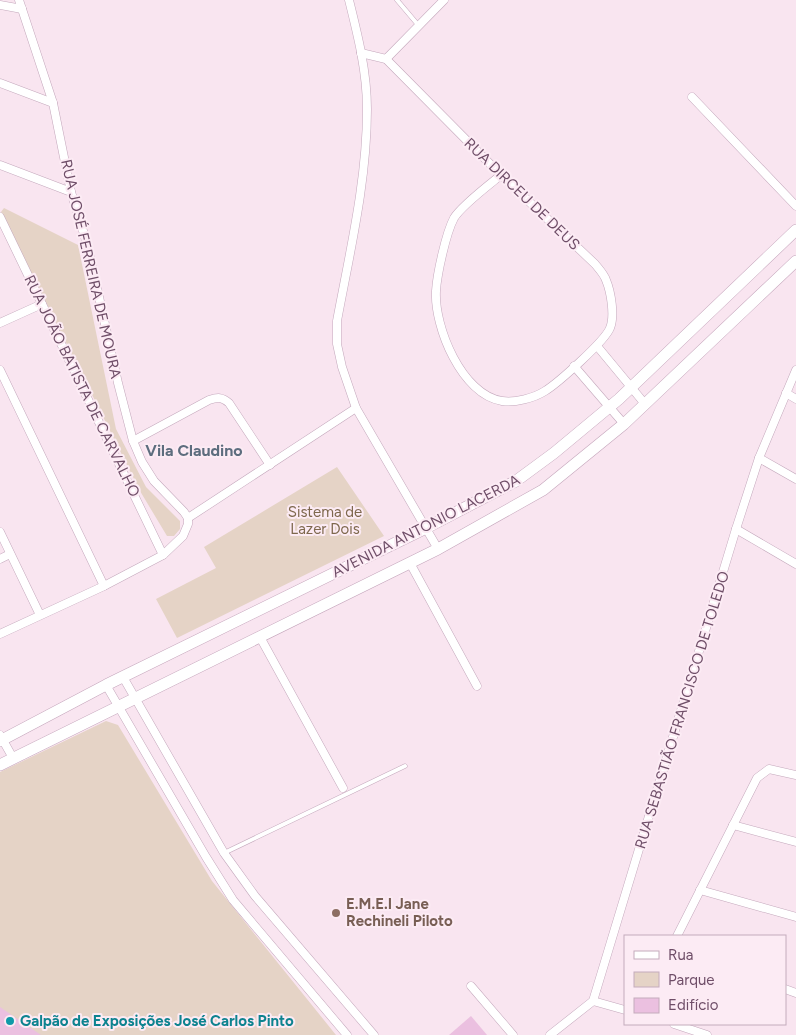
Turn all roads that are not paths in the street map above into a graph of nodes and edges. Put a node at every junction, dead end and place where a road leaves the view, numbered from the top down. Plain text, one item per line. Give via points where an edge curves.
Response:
1 (19, 0) edge
2 (350, 0) edge
3 (397, 0) edge
4 (444, 0) edge
5 (0, 5) edge
6 (22, 8) junction
7 (419, 26) junction
8 (362, 53) junction
9 (386, 59) junction
10 (0, 83) edge
11 (692, 97) dead end
12 (53, 103) junction
13 (0, 165) edge
14 (501, 174) junction
15 (71, 192) junction
16 (796, 206) edge
17 (0, 217) edge
18 (796, 230) edge
19 (796, 261) edge
20 (42, 304) junction
21 (0, 323) edge
22 (597, 346) junction
23 (574, 366) junction
24 (0, 370) edge
25 (796, 370) edge
26 (631, 387) junction
27 (786, 393) junction
28 (796, 399) edge
29 (645, 404) junction
30 (609, 407) junction
31 (356, 408) junction
32 (624, 424) junction
33 (133, 441) junction
34 (759, 458) junction
35 (270, 464) junction
36 (796, 479) edge
37 (188, 521) junction
38 (426, 528) junction
39 (736, 529) junction
40 (0, 532) edge
41 (438, 549) junction
42 (10, 554) junction
43 (163, 555) junction
44 (0, 559) edge
45 (410, 562) junction
46 (796, 564) edge
47 (104, 586) junction
48 (40, 615) junction
49 (0, 634) edge
50 (260, 637) junction
51 (123, 677) junction
52 (106, 685) junction
53 (477, 686) dead end
54 (134, 698) junction
55 (118, 706) junction
56 (1, 738) edge
57 (13, 758) junction
58 (0, 764) edge
59 (404, 766) dead end
60 (796, 775) edge
61 (343, 788) dead end
62 (733, 825) junction
63 (796, 842) edge
64 (224, 852) junction
65 (700, 890) junction
66 (796, 916) edge
67 (678, 935) edge
68 (471, 986) dead end
69 (593, 1000) junction
70 (624, 1010) edge
71 (677, 1025) edge
72 (347, 1035) edge
73 (374, 1035) edge
74 (513, 1035) edge
75 (550, 1035) edge
76 (678, 1035) edge
77 (707, 1035) edge

1 - 6 street, RUA JOSÉ FERREIRA DE MOURA
2 - 8 street
3 - 7 lane
4 - 7 street
5 - 6 street
6 - 12 street, RUA JOSÉ FERREIRA DE MOURA
7 - 9 street
8 - 9 street
8 - 31 street via 367,109 362,186 337,321 342,367
9 - 14 street, RUA DIRCEU DE DEUS
10 - 12 street
11 - 16 street
12 - 15 street, RUA JOSÉ FERREIRA DE MOURA
13 - 15 street
14 - 22 street, RUA DIRCEU DE DEUS via 595,264 606,279 612,304 610,328
14 - 23 street, RUA DIRCEU DE DEUS via 455,217 446,241 436,292 441,327 465,378 490,397 502,401 521,400 545,392
15 - 33 street, RUA JOSÉ FERREIRA DE MOURA via 88,247
17 - 20 street, RUA JOÃO BATISTA DE CARVALHO
18 - 26 main road, AVENIDA ANTONIO LACERDA
19 - 29 main road, AVENIDA ANTONIO LACERDA
20 - 21 street
20 - 43 street, RUA JOÃO BATISTA DE CARVALHO
22 - 23 street, RUA DIRCEU DE DEUS
22 - 26 street
23 - 30 street
24 - 47 street
25 - 27 street, RUA SEBASTIÃO FRANCISCO DE TOLEDO
26 - 29 street
26 - 30 main road, AVENIDA ANTONIO LACERDA
27 - 28 street
27 - 34 street, RUA SEBASTIÃO FRANCISCO DE TOLEDO
29 - 32 main road, AVENIDA ANTONIO LACERDA
30 - 32 street
30 - 38 main road, AVENIDA ANTONIO LACERDA via 516,481
31 - 35 street
31 - 38 street
32 - 41 main road, AVENIDA ANTONIO LACERDA via 543,490
33 - 35 street via 209,400 224,398
33 - 37 street, RUA JOSÉ FERREIRA DE MOURA via 154,481 178,505
34 - 36 street
34 - 39 street, RUA SEBASTIÃO FRANCISCO DE TOLEDO
35 - 37 street
37 - 43 street via 183,536
38 - 41 street
38 - 51 main road, AVENIDA ANTONIO LACERDA
39 - 46 street
39 - 69 street, RUA SEBASTIÃO FRANCISCO DE TOLEDO
40 - 42 street
41 - 45 main road, AVENIDA ANTONIO LACERDA
42 - 44 street
42 - 48 street
43 - 47 street
45 - 50 main road, AVENIDA ANTONIO LACERDA
45 - 53 street
47 - 48 street
48 - 49 street
50 - 54 main road, AVENIDA ANTONIO LACERDA
50 - 61 street
51 - 52 main road, AVENIDA ANTONIO LACERDA
51 - 54 street
52 - 55 street
52 - 56 main road, AVENIDA ANTONIO LACERDA
54 - 55 main road, AVENIDA ANTONIO LACERDA
54 - 64 street
55 - 57 main road, AVENIDA ANTONIO LACERDA
55 - 72 street via 233,900
56 - 57 street
57 - 58 main road, AVENIDA ANTONIO LACERDA
59 - 64 lane
60 - 62 street via 769,769 757,778
62 - 63 street
62 - 65 street
64 - 73 street via 255,896
65 - 66 street
65 - 67 street
68 - 74 street
69 - 70 street
69 - 75 street
71 - 76 street
71 - 77 street

